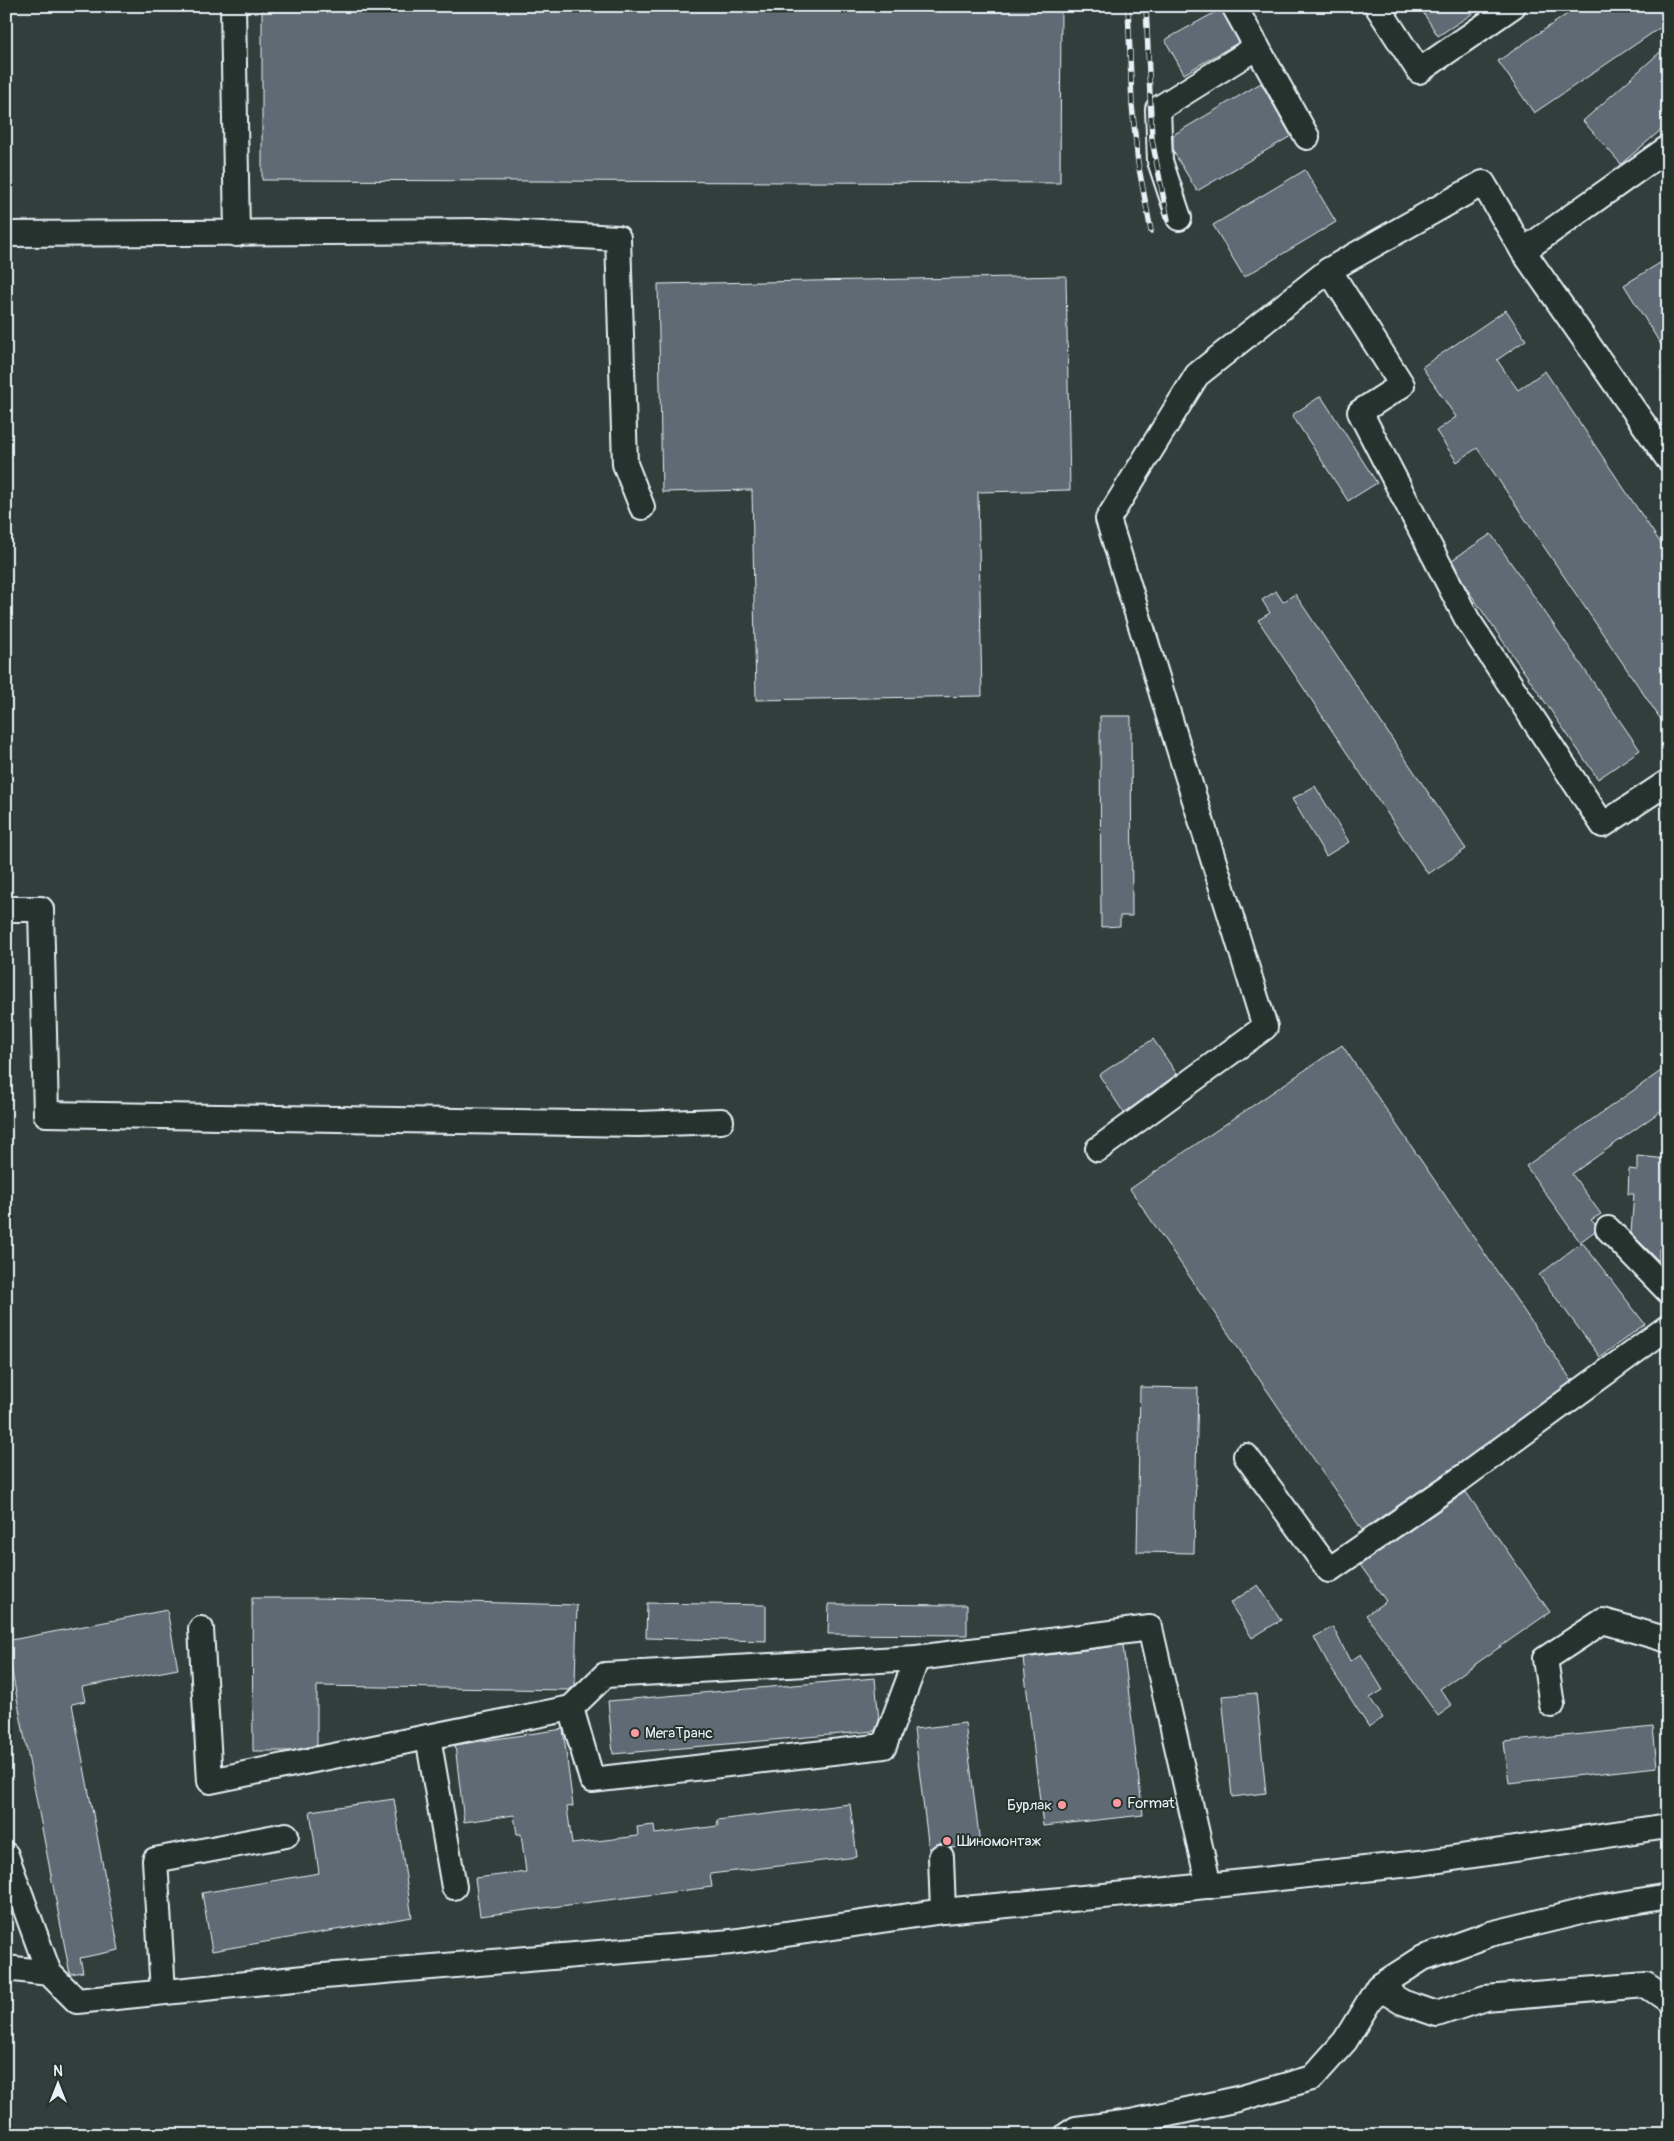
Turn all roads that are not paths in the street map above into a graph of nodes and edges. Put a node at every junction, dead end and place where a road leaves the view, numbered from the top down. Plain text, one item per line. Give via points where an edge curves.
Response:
1 (233, 6) edge
2 (1234, 6) edge
3 (1378, 6) edge
4 (1513, 6) edge
5 (1257, 47) junction
6 (1307, 137) dead end
7 (1668, 148) edge
8 (1179, 218) dead end
9 (6, 234) edge
10 (236, 234) junction
11 (1523, 251) junction
12 (1329, 270) junction
13 (1668, 458) edge
14 (642, 507) dead end
15 (1668, 782) edge
16 (6, 909) edge
17 (721, 1122) dead end
18 (1098, 1149) dead end
19 (1608, 1230) dead end
20 (1668, 1291) edge
21 (1668, 1328) edge
22 (1246, 1456) dead end
23 (202, 1630) dead end
24 (1668, 1640) edge
25 (917, 1658) junction
26 (1552, 1705) dead end
27 (571, 1708) junction
28 (428, 1738) junction
29 (1668, 1826) edge
30 (286, 1835) dead end
31 (6, 1855) edge
32 (941, 1857) dead end
33 (1210, 1886) junction
34 (454, 1887) dead end
35 (1668, 1896) edge
36 (943, 1911) junction
37 (6, 1968) edge
38 (49, 1973) junction
39 (1378, 1987) junction
40 (164, 1992) junction
41 (1668, 2000) edge
42 (1067, 2135) edge

1 - 10 street
2 - 5 street
3 - 4 street via 1419,71
5 - 6 street
5 - 8 street via 1158,109 1160,161
7 - 11 street
9 - 10 street
10 - 14 street via 487,231 618,238 624,464
11 - 12 street via 1483,183
11 - 13 street
12 - 15 street via 1402,385 1360,412 1472,628 1603,824
12 - 18 street via 1197,375 1108,519 1265,1027
16 - 17 street via 42,909 46,1114 638,1124
19 - 20 street
21 - 22 street via 1329,1570
23 - 28 street via 210,1781
24 - 26 street via 1603,1621 1545,1659
25 - 27 street via 605,1676
25 - 27 street via 884,1746 592,1780
25 - 33 street via 1150,1628
27 - 28 street
28 - 34 street
29 - 33 street via 1420,1863
30 - 40 street via 155,1860
31 - 38 street
32 - 36 street
33 - 36 street
35 - 39 street via 1593,1909 1490,1934 1423,1958
36 - 40 street via 731,1942
37 - 38 street
38 - 40 street via 77,2001
39 - 41 street via 1402,2002 1436,2014 1485,1998 1646,1985
39 - 42 street via 1345,2041 1312,2078 1238,2099 1131,2122 1076,2129

